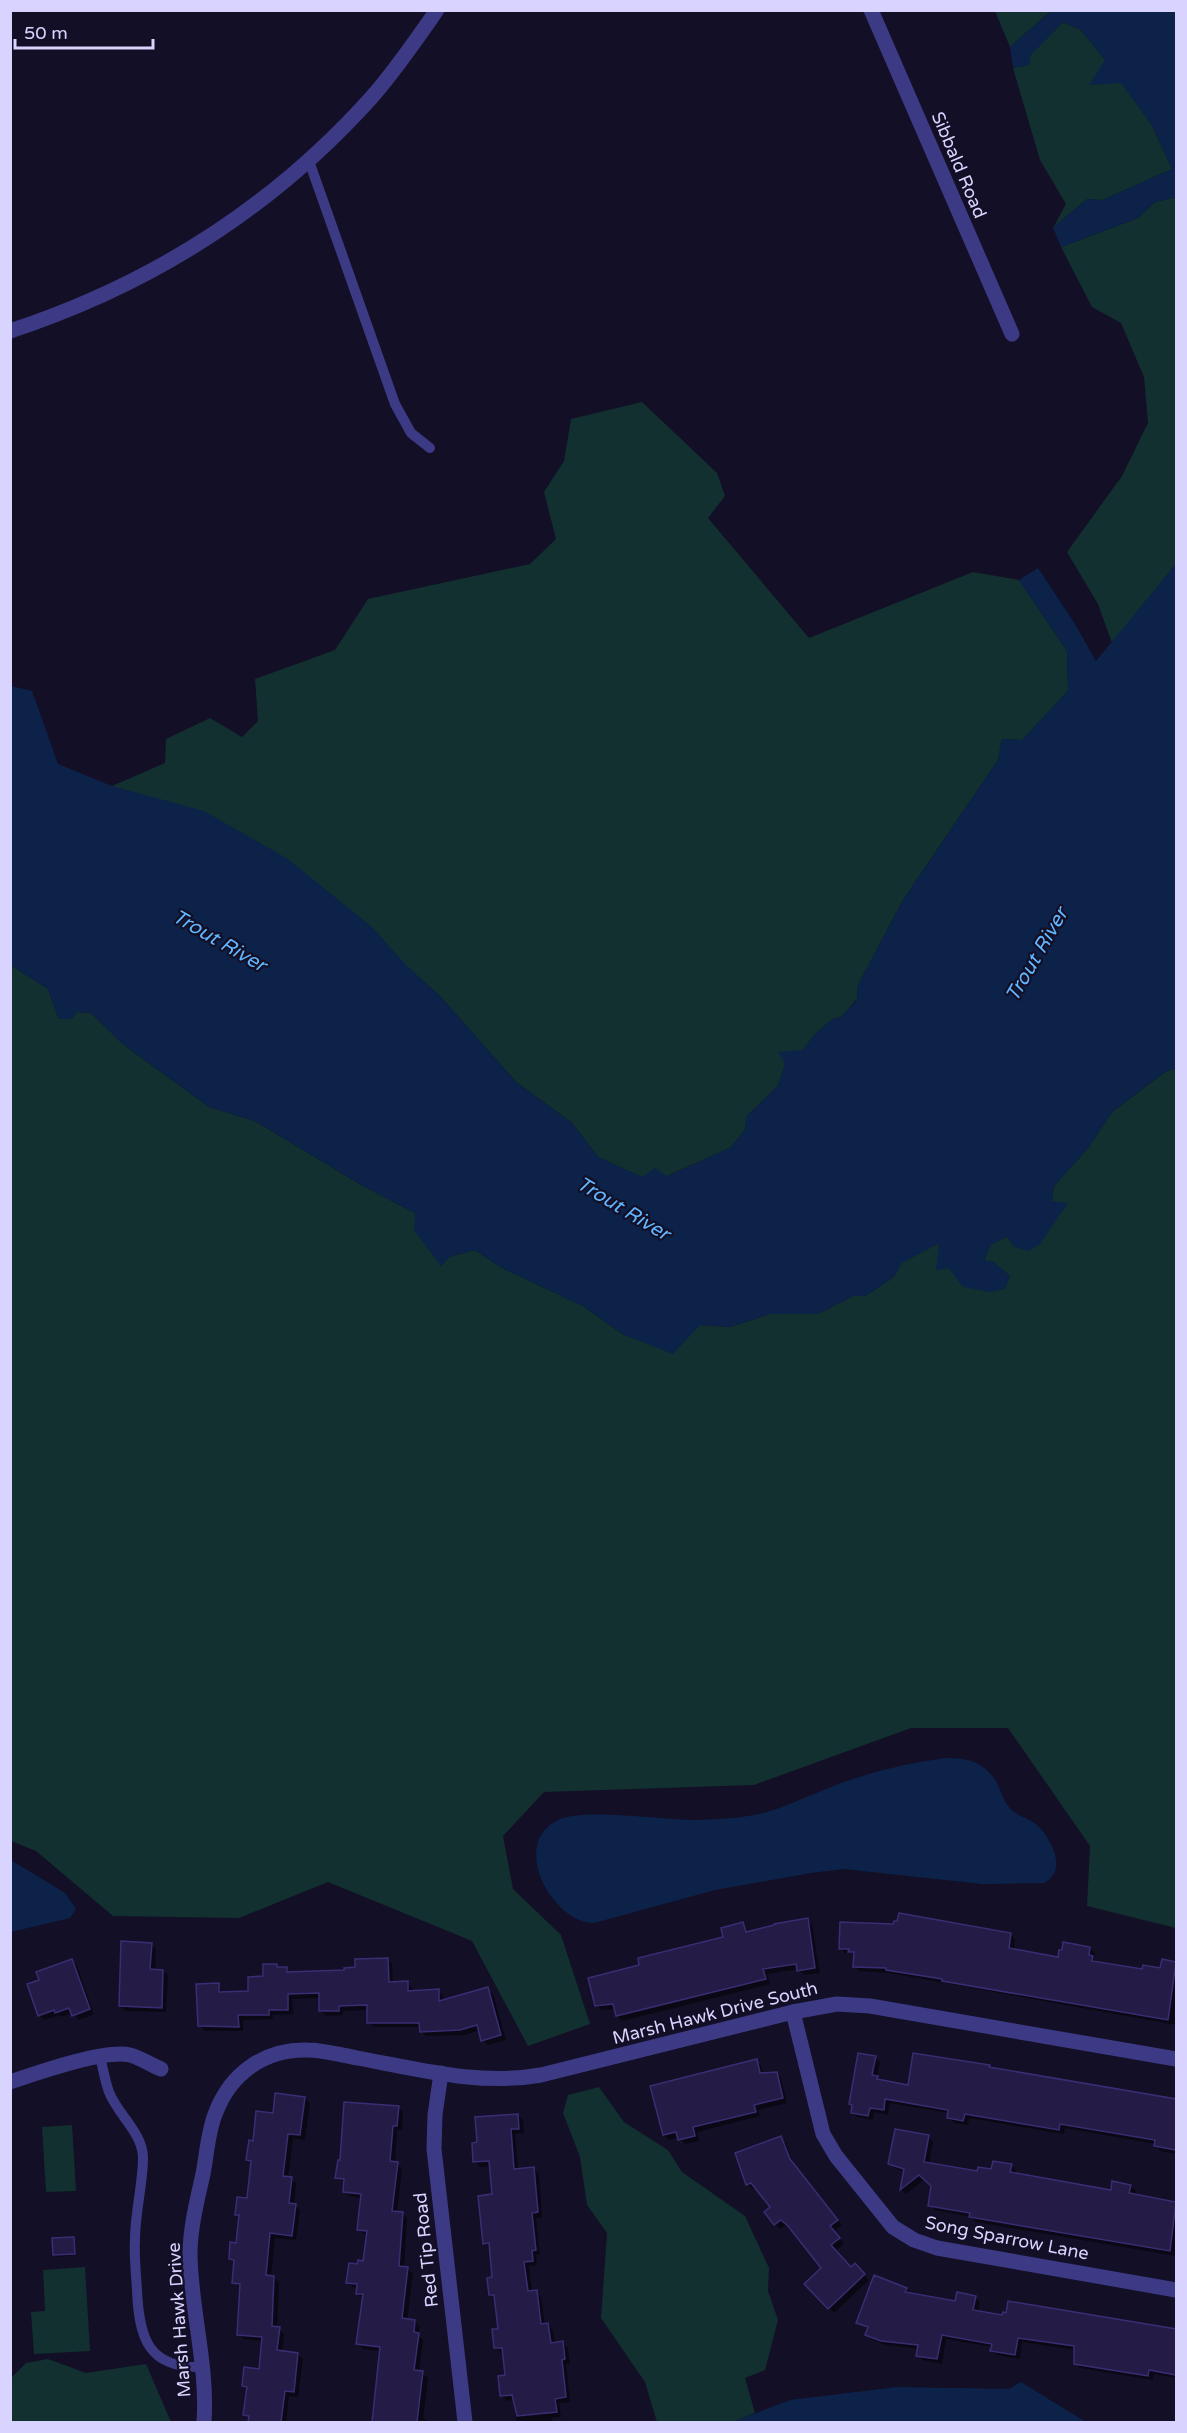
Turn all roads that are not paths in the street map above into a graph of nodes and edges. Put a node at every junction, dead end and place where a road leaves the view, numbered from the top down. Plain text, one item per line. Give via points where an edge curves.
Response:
1 (437, 10) edge
2 (871, 10) edge
3 (309, 161) junction
4 (10, 331) edge
5 (1012, 334) dead end
6 (430, 448) dead end
7 (793, 2012) junction
8 (100, 2057) junction
9 (263, 2058) joint
10 (1176, 2059) edge
11 (161, 2069) dead end
12 (441, 2073) junction
13 (10, 2082) edge
14 (1176, 2290) edge
15 (203, 2367) junction
16 (204, 2422) edge
17 (465, 2422) edge

1 - 3 street via 372,97
2 - 5 street, Sibbald Road
3 - 4 street via 242,215 166,264 86,304
3 - 6 lane via 395,404 411,433
7 - 10 street, Marsh Hawk Drive South via 837,2004 870,2006
7 - 12 street, Marsh Hawk Drive South via 541,2075 504,2080
7 - 14 street, Song Sparrow Lane via 824,2134 836,2156 893,2227 937,2248
8 - 11 street via 129,2055
8 - 13 street
8 - 15 lane via 110,2094 139,2141 143,2156 135,2240 138,2318 143,2338 162,2360 183,2368
9 - 12 street, Marsh Hawk Drive South via 308,2049
9 - 15 street, Marsh Hawk Drive via 242,2072 227,2089 215,2113 193,2222 191,2281
12 - 17 street, Red Tip Road via 434,2149
15 - 16 street, Marsh Hawk Drive

